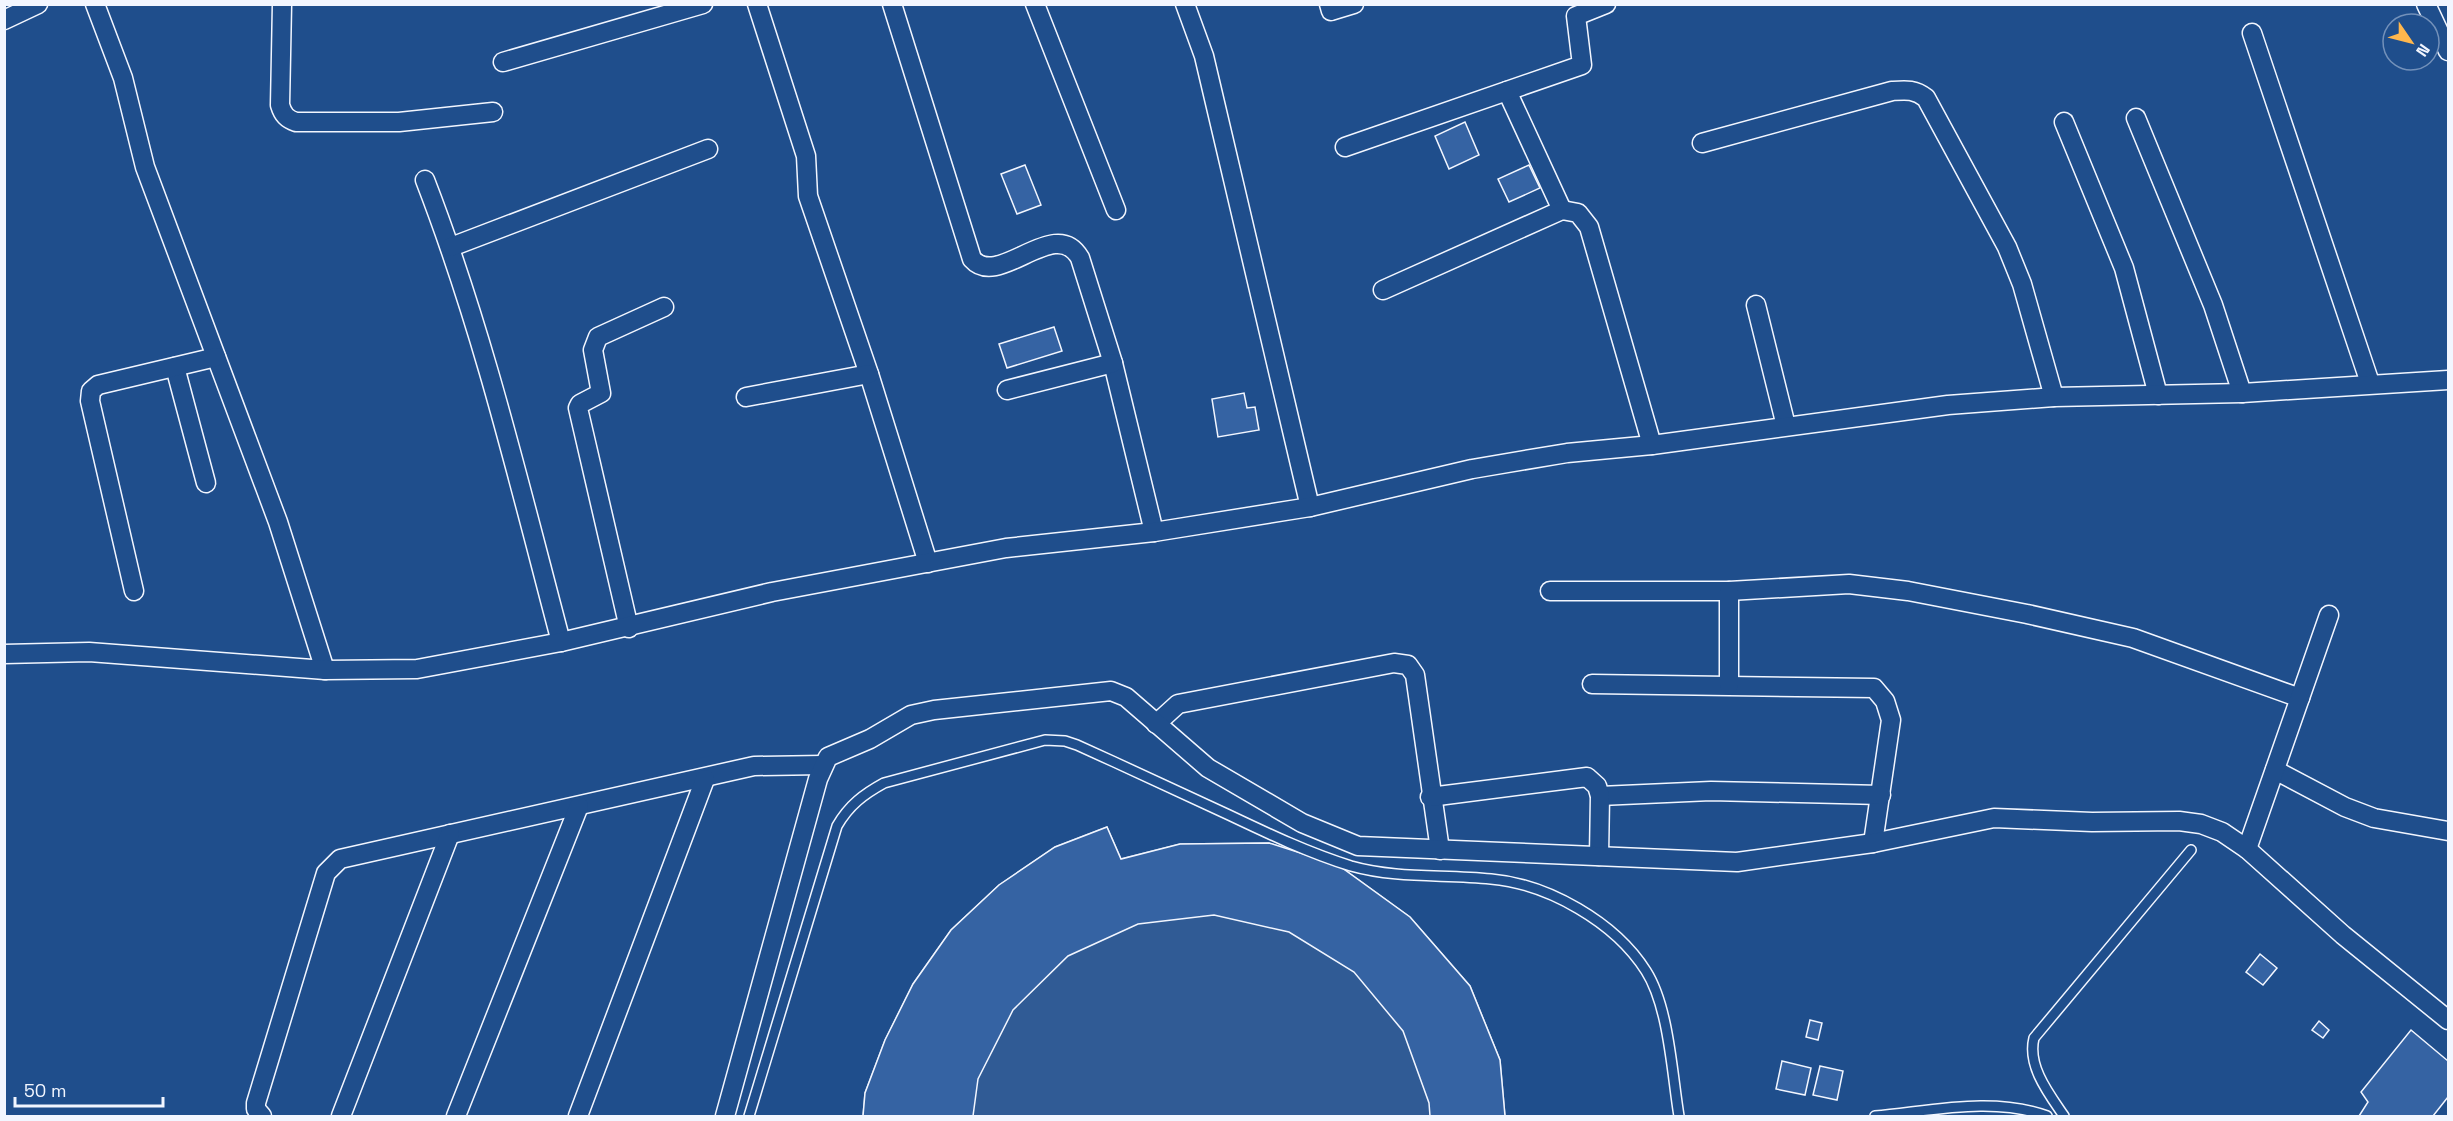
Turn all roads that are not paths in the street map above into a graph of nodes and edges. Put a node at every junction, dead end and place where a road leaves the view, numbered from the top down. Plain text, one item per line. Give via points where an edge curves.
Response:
1 (39, 4) edge
2 (95, 4) edge
3 (282, 4) edge
4 (703, 4) edge
5 (757, 4) edge
6 (892, 4) edge
7 (1035, 4) edge
8 (1185, 4) edge
9 (1329, 4) edge
10 (1354, 4) edge
11 (1606, 4) edge
12 (2426, 4) edge
13 (4, 20) edge
14 (2252, 33) dead end
15 (2448, 51) edge
16 (503, 62) dead end
17 (1507, 91) junction
18 (493, 112) dead end
19 (2136, 118) dead end
20 (2064, 123) dead end
21 (1702, 143) dead end
22 (1345, 147) dead end
23 (708, 149) dead end
24 (425, 180) dead end
25 (1116, 210) dead end
26 (1562, 210) junction
27 (451, 247) junction
28 (1383, 290) dead end
29 (1756, 305) dead end
30 (664, 307) dead end
31 (216, 357) junction
32 (1113, 363) junction
33 (175, 367) junction
34 (869, 374) junction
35 (2448, 380) edge
36 (2370, 383) junction
37 (1007, 390) dead end
38 (2242, 393) junction
39 (2158, 394) junction
40 (746, 397) dead end
41 (2054, 397) junction
42 (1786, 426) junction
43 (1652, 445) junction
44 (206, 483) dead end
45 (1310, 507) junction
46 (1154, 532) junction
47 (928, 562) junction
48 (134, 591) dead end
49 (1550, 591) dead end
50 (1729, 591) junction
51 (2329, 615) dead end
52 (629, 628) junction
53 (561, 642) junction
54 (4, 654) edge
55 (325, 670) junction
56 (1592, 684) dead end
57 (1729, 685) junction
58 (2300, 698) junction
59 (1156, 724) junction
60 (823, 765) junction
61 (2275, 770) junction
62 (705, 779) junction
63 (1881, 795) junction
64 (1600, 796) junction
65 (1430, 797) junction
66 (579, 806) junction
67 (2448, 831) edge
68 (450, 834) junction
69 (1873, 843) junction
70 (2247, 849) junction
71 (1440, 850) junction
72 (2191, 850) dead end
73 (1599, 856) junction
74 (2448, 1020) edge
75 (262, 1116) edge
76 (341, 1116) edge
77 (456, 1116) edge
78 (579, 1116) edge
79 (725, 1116) edge
80 (749, 1116) edge
81 (1679, 1116) edge
82 (1875, 1116) edge
83 (2047, 1116) edge
84 (2064, 1116) edge

1 - 13 street
2 - 31 street via 123,78 145,167
3 - 18 street via 280,105 288,119 399,122
4 - 16 street
5 - 34 street via 807,156 808,196
6 - 32 street via 972,258 980,266 994,266 1055,243 1072,248 1084,268
7 - 25 street
8 - 45 street via 1204,56
9 - 10 street via 1331,11
11 - 17 street via 1576,16 1582,65
12 - 15 street
14 - 36 street
17 - 22 street
17 - 26 street
19 - 38 street via 2213,304
20 - 39 street via 2124,268
21 - 41 street via 1893,92 1921,94 2007,247 2022,284
23 - 27 street
24 - 27 street
26 - 28 street
26 - 43 street via 1578,213 1589,227
27 - 53 street
29 - 42 street
30 - 52 street via 598,337 593,350 601,393 578,408
31 - 33 street
31 - 55 street via 278,522
32 - 37 street
32 - 46 street
33 - 44 street
33 - 48 street via 98,385 91,391 90,401
34 - 40 street
34 - 47 street
35 - 36 street
36 - 38 street
38 - 39 street
39 - 41 street
41 - 42 street via 1948,405
42 - 43 street
43 - 45 street via 1567,453 1472,469
45 - 46 street
46 - 47 street via 1006,548
47 - 52 street via 772,592
49 - 50 street
50 - 57 street
50 - 58 street via 1849,584 1919,593 2133,638
51 - 58 street
52 - 53 street
53 - 55 street via 417,669
54 - 55 street via 89,652
56 - 57 street
57 - 63 street via 1874,688 1885,700 1891,720
58 - 61 street
59 - 60 street via 1126,697 1111,692 934,710 911,715 870,739 836,752
59 - 65 street via 1178,704 1401,663 1415,675
59 - 71 street via 1208,768 1302,824 1358,846
60 - 62 street via 754,766
60 - 79 street
61 - 67 street via 2344,807 2374,818
61 - 70 street
62 - 66 street
62 - 78 street
63 - 64 street via 1711,791
63 - 69 street
64 - 65 street via 1592,780 1581,776
64 - 73 street
65 - 71 street
66 - 68 street
66 - 77 street
68 - 75 street via 340,859 326,873 256,1103
68 - 76 street
69 - 70 street via 1994,818 2179,821 2222,832
69 - 73 street via 1737,862
70 - 74 street via 2343,935
71 - 73 street
72 - 84 lane via 2034,1038 2033,1057 2038,1074
80 - 81 lane via 837,826 845,812 865,793 884,783 1045,740 1077,745 1289,843 1352,866 1397,875 1519,883 1580,909 1614,934 1647,971 1663,1020
82 - 83 lane via 2007,1106

